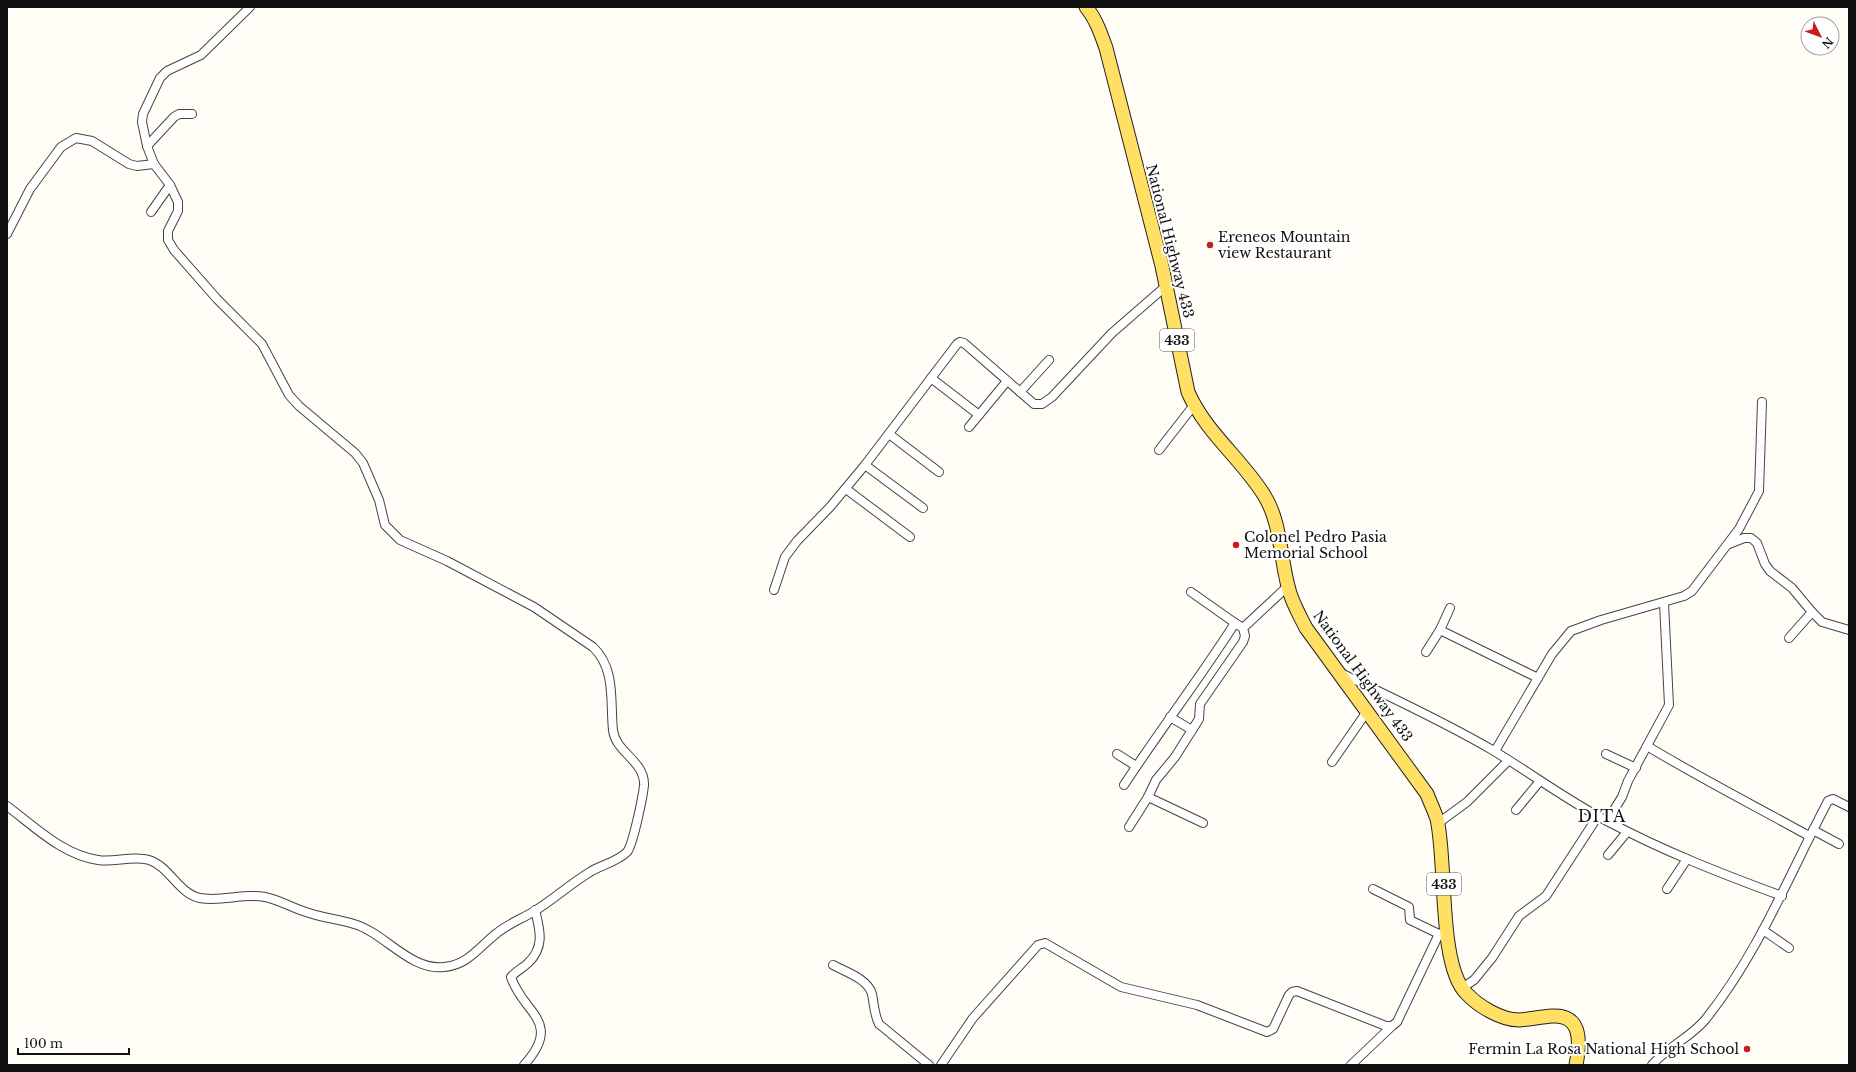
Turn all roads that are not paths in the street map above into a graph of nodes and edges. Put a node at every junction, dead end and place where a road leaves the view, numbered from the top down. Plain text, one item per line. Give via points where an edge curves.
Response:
1 (250, 7) edge
2 (1086, 7) edge
3 (192, 114) dead end
4 (147, 146) junction
5 (154, 164) junction
6 (170, 185) junction
7 (151, 212) dead end
8 (7, 234) edge
9 (1166, 286) junction
10 (1049, 360) dead end
11 (931, 378) junction
12 (1007, 381) junction
13 (1020, 392) junction
14 (1762, 402) dead end
15 (1194, 405) junction
16 (979, 415) junction
17 (969, 427) dead end
18 (889, 434) junction
19 (1159, 450) dead end
20 (865, 465) junction
21 (939, 472) dead end
22 (846, 489) junction
23 (923, 508) dead end
24 (910, 536) dead end
25 (1724, 546) junction
26 (1288, 586) junction
27 (774, 590) dead end
28 (1191, 592) dead end
29 (1664, 603) junction
30 (1450, 608) dead end
31 (1812, 612) junction
32 (1235, 622) junction
33 (1243, 628) junction
34 (1440, 630) junction
35 (1849, 630) edge
36 (1789, 638) dead end
37 (1426, 652) dead end
38 (1338, 672) junction
39 (1538, 678) junction
40 (1368, 710) junction
41 (1170, 717) junction
42 (1192, 730) junction
43 (1647, 746) junction
44 (1495, 751) junction
45 (1117, 754) dead end
46 (1606, 754) dead end
47 (1508, 761) junction
48 (1332, 762) dead end
49 (1136, 766) junction
50 (1636, 768) junction
51 (1540, 782) junction
52 (1124, 785) dead end
53 (1148, 797) junction
54 (7, 806) edge
55 (1849, 807) edge
56 (1516, 810) dead end
57 (1598, 816) junction
58 (1607, 821) junction
59 (1203, 823) dead end
60 (1437, 824) junction
61 (1129, 828) dead end
62 (1627, 832) junction
63 (1811, 833) junction
64 (1839, 844) dead end
65 (1608, 855) dead end
66 (1687, 858) junction
67 (1372, 889) dead end
68 (1667, 889) dead end
69 (1782, 896) junction
70 (535, 910) junction
71 (1763, 930) junction
72 (1443, 932) junction
73 (1789, 948) dead end
74 (833, 965) dead end
75 (1462, 988) junction
76 (1392, 1026) junction
77 (524, 1065) edge
78 (929, 1065) edge
79 (941, 1065) edge
80 (1351, 1065) edge
81 (1576, 1065) edge
82 (1652, 1065) edge

1 - 4 street via 201,55 167,71 160,78 143,114
2 - 9 main road, National Highway 433 / 433 via 1091,12 1106,48
3 - 4 street via 174,117
4 - 5 street
5 - 6 street
5 - 8 street via 129,164 92,140 76,138 61,147 30,189
6 - 7 street
6 - 70 street via 178,202 178,211 168,231 168,240 174,250 262,344 289,395 363,463 385,525 394,535 534,607 593,647 603,659 612,694 614,736 640,768 643,776 641,803 631,846 626,853 591,871
9 - 13 street via 1112,333 1052,397 1042,404 1034,404
9 - 15 main road, National Highway 433 / 433 via 1185,380
10 - 13 street
11 - 12 street via 960,342
11 - 16 street
11 - 18 street
12 - 13 street
12 - 16 street
14 - 25 street via 1759,491 1740,528
15 - 19 street
15 - 26 main road, National Highway 433 / 433 via 1206,425 1264,495 1274,515
16 - 17 street
18 - 20 street
18 - 21 street
20 - 22 street
20 - 23 street
22 - 24 street
22 - 27 street via 785,557
25 - 29 street via 1692,591
25 - 31 street via 1744,538 1751,538 1757,542 1770,571 1792,588
26 - 33 street
26 - 38 main road, National Highway 433 / 433 via 1306,628
28 - 32 street
29 - 39 street via 1601,620 1571,632 1552,654
29 - 43 street via 1669,704
30 - 34 street
31 - 35 street via 1822,622
31 - 36 street
32 - 33 street
32 - 41 street
33 - 42 street via 1246,636 1200,704 1199,719
34 - 37 street
34 - 39 street
38 - 40 main road, National Highway 433 / 433
38 - 44 street via 1418,710
39 - 44 street
40 - 48 street
40 - 60 main road, National Highway 433 / 433 via 1427,794
41 - 42 street
41 - 49 street
42 - 53 street via 1175,758 1156,780
43 - 50 street
43 - 63 street via 1703,780
44 - 47 street
45 - 49 street
46 - 50 street
47 - 51 street
47 - 60 street via 1467,802
49 - 52 street
50 - 58 street
51 - 56 street
51 - 57 street
53 - 59 street
53 - 61 street
54 - 70 street via 68,851 98,860 152,861 159,864 191,895 199,898 265,897 308,913 354,924 369,929 421,965 432,968 456,965 470,958 497,933
55 - 63 street via 1833,799 1828,801
57 - 58 street
57 - 75 street via 1546,896 1519,916 1492,958 1474,980
58 - 62 street
60 - 72 main road, National Highway 433 / 433
62 - 65 street
62 - 66 street
63 - 64 street
63 - 69 street
66 - 68 street
66 - 69 street
67 - 72 street via 1409,907 1410,920
69 - 71 street
70 - 77 street via 541,933 540,946 528,964 511,977 514,986 533,1011 541,1033 538,1045
71 - 73 street
71 - 82 street via 1733,982 1704,1022
72 - 75 main road, National Highway 433 / 433 via 1456,980
72 - 76 street via 1397,1022
74 - 78 street via 866,983 870,988 879,1024
75 - 81 main road, National Highway 433 / 433 via 1476,1002 1503,1016 1518,1020 1554,1016 1574,1023 1579,1034
76 - 79 street via 1386,1026 1297,991 1288,995 1273,1029 1267,1032 1197,1005 1121,987 1042,943 973,1018
76 - 80 street

